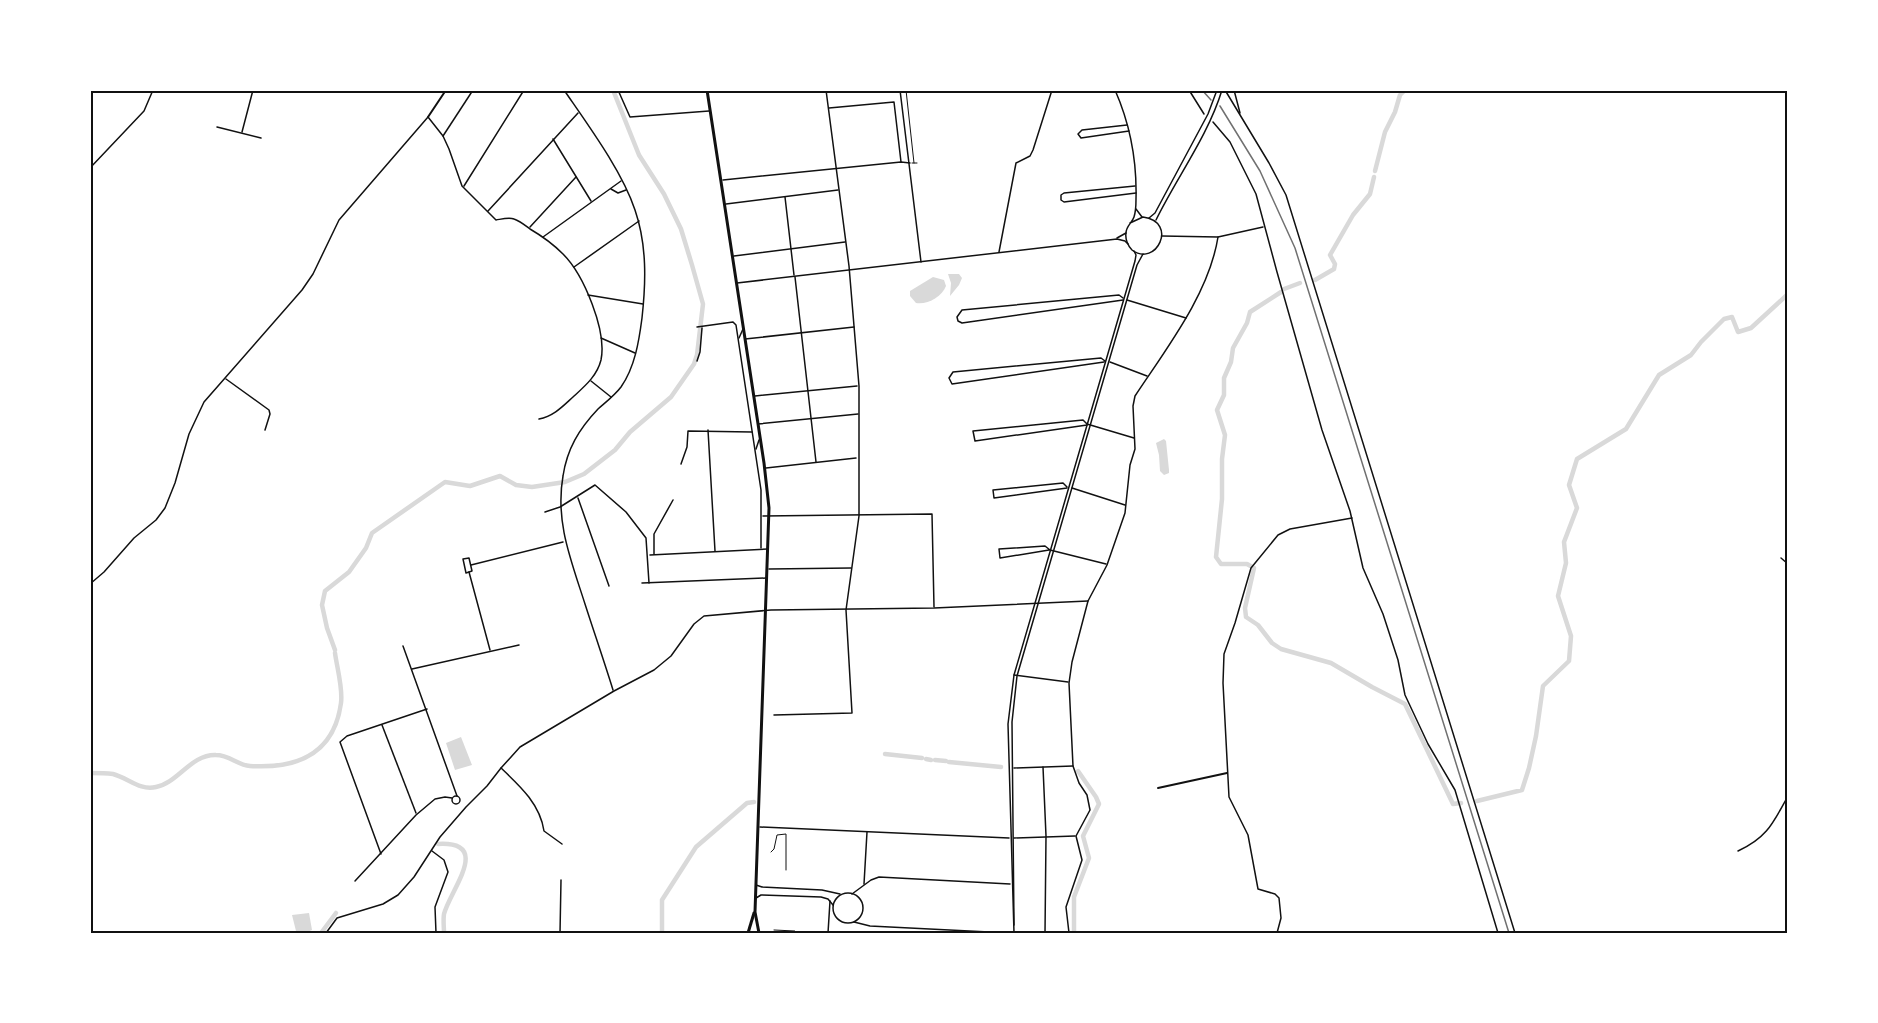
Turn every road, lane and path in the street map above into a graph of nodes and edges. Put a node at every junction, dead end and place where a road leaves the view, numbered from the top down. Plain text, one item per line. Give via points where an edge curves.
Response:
1 (153, 90) edge
2 (253, 90) edge
3 (446, 90) edge
4 (473, 90) edge
5 (524, 90) edge
6 (564, 90) edge
7 (618, 90) edge
8 (706, 90) edge
9 (826, 90) edge
10 (900, 90) edge
11 (906, 90) edge
12 (1052, 90) edge
13 (1115, 90) edge
14 (1189, 90) edge
15 (1217, 90) edge
16 (1224, 90) edge
17 (1234, 90) edge
18 (828, 108) junction
19 (710, 111) junction
20 (579, 112) junction
21 (1204, 114) dead end
22 (428, 117) junction
23 (1241, 117) junction
24 (1213, 122) dead end
25 (1128, 125) junction
26 (217, 127) dead end
27 (1129, 131) junction
28 (242, 132) junction
29 (443, 136) junction
30 (261, 138) dead end
31 (554, 139) junction
32 (901, 162) junction
33 (910, 163) junction
34 (90, 168) edge
35 (835, 168) junction
36 (576, 176) junction
37 (622, 180) junction
38 (721, 181) junction
39 (1136, 186) junction
40 (463, 187) junction
41 (611, 188) junction
42 (626, 190) junction
43 (839, 190) junction
44 (1136, 193) junction
45 (785, 196) junction
46 (592, 202) junction
47 (725, 204) junction
48 (1136, 208) junction
49 (487, 211) junction
50 (1143, 217) junction
51 (1149, 218) junction
52 (639, 221) junction
53 (1156, 222) junction
54 (1130, 223) junction
55 (1264, 226) junction
56 (529, 228) junction
57 (1126, 233) junction
58 (1162, 236) junction
59 (543, 237) junction
60 (1218, 237) junction
61 (1117, 239) junction
62 (846, 242) junction
63 (1128, 244) junction
64 (791, 248) junction
65 (1134, 251) junction
66 (999, 253) junction
67 (1143, 254) junction
68 (733, 256) junction
69 (921, 262) junction
70 (574, 268) junction
71 (849, 270) junction
72 (795, 276) junction
73 (736, 283) junction
74 (587, 294) junction
75 (1126, 300) junction
76 (1041, 303) junction
77 (643, 304) junction
78 (1042, 310) junction
79 (1186, 318) junction
80 (697, 327) dead end
81 (702, 327) junction
82 (744, 327) junction
83 (855, 327) junction
84 (802, 333) junction
85 (602, 338) junction
86 (738, 339) junction
87 (745, 339) junction
88 (636, 353) junction
89 (697, 361) dead end
90 (1107, 361) junction
91 (1027, 365) junction
92 (1029, 374) junction
93 (1148, 376) junction
94 (225, 378) junction
95 (590, 381) junction
96 (859, 386) junction
97 (809, 390) junction
98 (754, 396) junction
99 (611, 397) junction
100 (858, 414) junction
101 (539, 419) dead end
102 (812, 419) junction
103 (758, 424) junction
104 (1089, 425) junction
105 (1025, 427) junction
106 (265, 430) dead end
107 (708, 430) junction
108 (753, 432) junction
109 (1026, 435) junction
110 (760, 436) junction
111 (1135, 439) junction
112 (755, 450) junction
113 (858, 458) junction
114 (816, 462) junction
115 (681, 464) dead end
116 (765, 469) junction
117 (1070, 488) junction
118 (578, 497) junction
119 (673, 500) dead end
120 (1125, 506) junction
121 (561, 507) junction
122 (545, 512) dead end
123 (762, 516) junction
124 (769, 516) junction
125 (859, 516) junction
126 (1352, 518) junction
127 (564, 542) junction
128 (761, 548) junction
129 (768, 549) junction
130 (1052, 550) junction
131 (715, 551) junction
132 (654, 554) junction
133 (649, 555) junction
134 (1781, 558) dead end
135 (1788, 564) edge
136 (471, 565) junction
137 (1107, 565) junction
138 (852, 568) junction
139 (767, 569) junction
140 (469, 572) junction
141 (767, 578) junction
142 (642, 583) dead end
143 (649, 583) junction
144 (90, 584) edge
145 (609, 585) dead end
146 (1089, 601) junction
147 (1038, 603) junction
148 (1034, 604) junction
149 (934, 608) junction
150 (846, 610) junction
151 (766, 611) junction
152 (519, 645) dead end
153 (403, 646) dead end
154 (490, 651) junction
155 (412, 669) junction
156 (1016, 676) junction
157 (1069, 682) junction
158 (614, 691) junction
159 (427, 708) junction
160 (774, 715) dead end
161 (382, 724) junction
162 (1074, 766) junction
163 (1042, 767) junction
164 (501, 768) junction
165 (1011, 768) junction
166 (1227, 773) junction
167 (1158, 788) dead end
168 (458, 796) junction
169 (1788, 796) edge
170 (452, 798) junction
171 (459, 802) junction
172 (466, 807) junction
173 (416, 815) junction
174 (758, 826) junction
175 (867, 831) junction
176 (1046, 836) junction
177 (1076, 836) junction
178 (1010, 838) junction
179 (1014, 838) junction
180 (562, 844) dead end
181 (432, 850) junction
182 (1738, 851) dead end
183 (771, 852) dead end
184 (381, 854) junction
185 (786, 870) dead end
186 (561, 880) dead end
187 (355, 881) dead end
188 (756, 884) junction
189 (864, 884) junction
190 (1013, 884) junction
191 (796, 889) junction
192 (844, 894) junction
193 (852, 894) junction
194 (792, 896) junction
195 (797, 896) junction
196 (755, 899) junction
197 (830, 900) junction
198 (833, 905) junction
199 (755, 912) junction
200 (854, 922) junction
201 (774, 930) dead end
202 (326, 933) edge
203 (436, 933) edge
204 (560, 933) edge
205 (748, 933) edge
206 (759, 933) edge
207 (794, 933) edge
208 (828, 933) edge
209 (1009, 933) edge
210 (1014, 933) edge
211 (1046, 933) edge
212 (1069, 933) edge
213 (1277, 933) edge
214 (1498, 933) edge
215 (1515, 933) edge

1 - 34 street via 144,111
2 - 28 street
3 - 22 street
4 - 29 street
5 - 40 street
6 - 20 street
7 - 19 street via 630,117
8 - 19 main road
9 - 18 street
10 - 33 street
11 - 33 lane via 916,163
12 - 66 street via 1033,150 1016,163
13 - 25 street
14 - 21 street
15 - 51 street via 1203,125 1158,209
16 - 23 street
16 - 53 street
17 - 23 street
18 - 32 street via 894,102
18 - 35 street
19 - 38 main road
20 - 31 street
20 - 37 street
22 - 29 street
22 - 94 street via 350,205 302,290
23 - 215 street via 1286,195
24 - 55 street via 1250,177
25 - 27 street
25 - 27 street via 1082,130 1078,134 1081,138
26 - 28 street
27 - 39 street
28 - 30 street
29 - 40 street
31 - 36 street
31 - 49 street
32 - 33 street
32 - 35 street
33 - 69 street
35 - 38 street
35 - 43 street
36 - 46 street
36 - 56 street
37 - 41 street
37 - 42 street
38 - 47 main road
39 - 44 street
39 - 44 street via 1064,193 1061,197 1064,202
40 - 49 street
41 - 42 street via 618,193
41 - 46 street
42 - 52 street
43 - 45 street
43 - 62 street
44 - 48 street
45 - 47 street
45 - 64 street
46 - 59 street
47 - 68 main road
48 - 50 street
48 - 54 street
49 - 56 street via 496,220 515,219
50 - 51 street
50 - 54 street
51 - 53 street
52 - 70 street
52 - 77 street via 645,281
53 - 58 street
54 - 57 street
55 - 60 street
55 - 126 street via 1322,430
56 - 59 street
57 - 61 street
57 - 63 street
58 - 60 street
58 - 67 street via 1154,251
59 - 70 street
60 - 79 street
61 - 63 street
61 - 66 street
62 - 64 street
62 - 71 street
63 - 65 street
64 - 68 street
64 - 72 street
65 - 67 street
65 - 75 street
66 - 69 street
67 - 75 street
68 - 73 main road
69 - 71 street
70 - 74 street
71 - 72 street
71 - 83 street
72 - 73 street
72 - 84 street
73 - 82 main road
74 - 77 street
74 - 85 street
75 - 76 street via 1119,295
75 - 78 street
75 - 79 street
75 - 90 street
76 - 78 street
76 - 78 street via 962,310 957,317 962,323
77 - 88 street
79 - 93 street
80 - 81 street
81 - 86 street via 733,322
81 - 89 street
82 - 86 street
82 - 87 main road
83 - 84 street
83 - 96 street
84 - 87 street
84 - 97 street
85 - 88 street
85 - 95 street via 600,363
86 - 108 street
87 - 98 main road
88 - 99 street via 621,387
90 - 91 street via 1101,358
90 - 92 street
90 - 93 street
90 - 104 street
91 - 92 street
91 - 92 street via 953,372 949,378 952,384
93 - 111 street via 1135,396
94 - 106 street via 268,410
94 - 144 street via 197,416 165,508
95 - 99 street
95 - 101 street via 549,417
96 - 97 street
96 - 100 street
97 - 98 street
97 - 102 street
98 - 103 main road
99 - 121 street via 587,421 568,452
100 - 102 street
100 - 113 street
102 - 103 street
102 - 114 street
103 - 110 main road
104 - 105 street via 1083,420
104 - 109 street
104 - 111 street
104 - 117 street
105 - 109 street
105 - 109 street via 973,431 973,437 975,441
107 - 108 street
107 - 115 street via 688,431
107 - 131 street
108 - 112 street
110 - 112 street
110 - 116 main road
111 - 120 street
112 - 123 street
113 - 114 street
113 - 125 street
114 - 116 street
116 - 124 main road
117 - 117 street via 1064,483 993,490 994,498
117 - 120 street
117 - 130 street
118 - 121 street
118 - 133 street via 595,485 626,512 646,538
118 - 145 street
119 - 132 street via 654,534
120 - 137 street
121 - 122 street
121 - 127 street
123 - 124 street
123 - 128 street
124 - 125 street
124 - 129 main road
125 - 138 street
125 - 149 street via 932,514
126 - 166 street via 1278,535 1251,568 1224,654
126 - 214 street via 1359,556 1383,614 1406,695 1451,782
127 - 136 street
127 - 158 street
128 - 129 street
128 - 131 street
129 - 139 main road
130 - 130 street via 1045,546 999,549 1000,558
130 - 137 street
130 - 147 street
130 - 148 street
131 - 132 street
132 - 133 street
133 - 143 street
134 - 135 street
136 - 140 street
136 - 140 street via 469,558 463,559 466,573
137 - 146 street
138 - 139 street
138 - 150 street
139 - 141 main road
140 - 154 street
141 - 143 street
141 - 151 main road
142 - 143 street
146 - 147 street
146 - 157 street
147 - 148 street
147 - 156 street
148 - 149 street
148 - 156 street
149 - 150 street
150 - 151 street
150 - 160 street via 852,713
151 - 158 street via 704,616 671,656 654,670
151 - 174 main road
152 - 154 street
153 - 155 street
154 - 155 street
155 - 159 street
156 - 157 street
156 - 165 street
157 - 162 street
158 - 164 street via 520,747
159 - 161 street
159 - 168 street
161 - 173 street
161 - 184 street via 340,742
162 - 163 street
162 - 177 street via 1090,810
163 - 165 street
163 - 176 street
164 - 172 street
164 - 180 street via 528,796 540,814 544,831
165 - 178 street
165 - 179 street
166 - 167 street
166 - 213 street via 1229,797 1248,836 1258,889 1279,898 1281,918
168 - 170 street
168 - 171 street
169 - 182 street via 1766,833
170 - 171 street via 454,804
170 - 173 street via 435,799
171 - 172 street
172 - 181 street
173 - 184 street
174 - 175 street
174 - 188 main road
175 - 178 street
175 - 189 street
176 - 177 street
176 - 179 street
176 - 211 street
177 - 212 street via 1082,860 1066,907
178 - 179 street
178 - 190 street
179 - 190 street
181 - 202 street via 398,895 383,904 338,918
181 - 203 street via 444,860 448,870 435,908
183 - 185 lane via 777,835 786,834
184 - 187 street
186 - 204 street
188 - 191 street
188 - 196 main road
189 - 190 street via 885,877
189 - 193 street
190 - 210 street
191 - 192 street
191 - 194 street
191 - 195 street
192 - 193 street
192 - 198 street
193 - 200 street via 862,905 861,915
194 - 195 street
194 - 196 street via 761,895
195 - 197 street
196 - 199 main road
197 - 198 street
197 - 208 street
198 - 200 street via 834,914 841,921
199 - 205 main road
199 - 206 main road
200 - 209 street
201 - 207 lane

